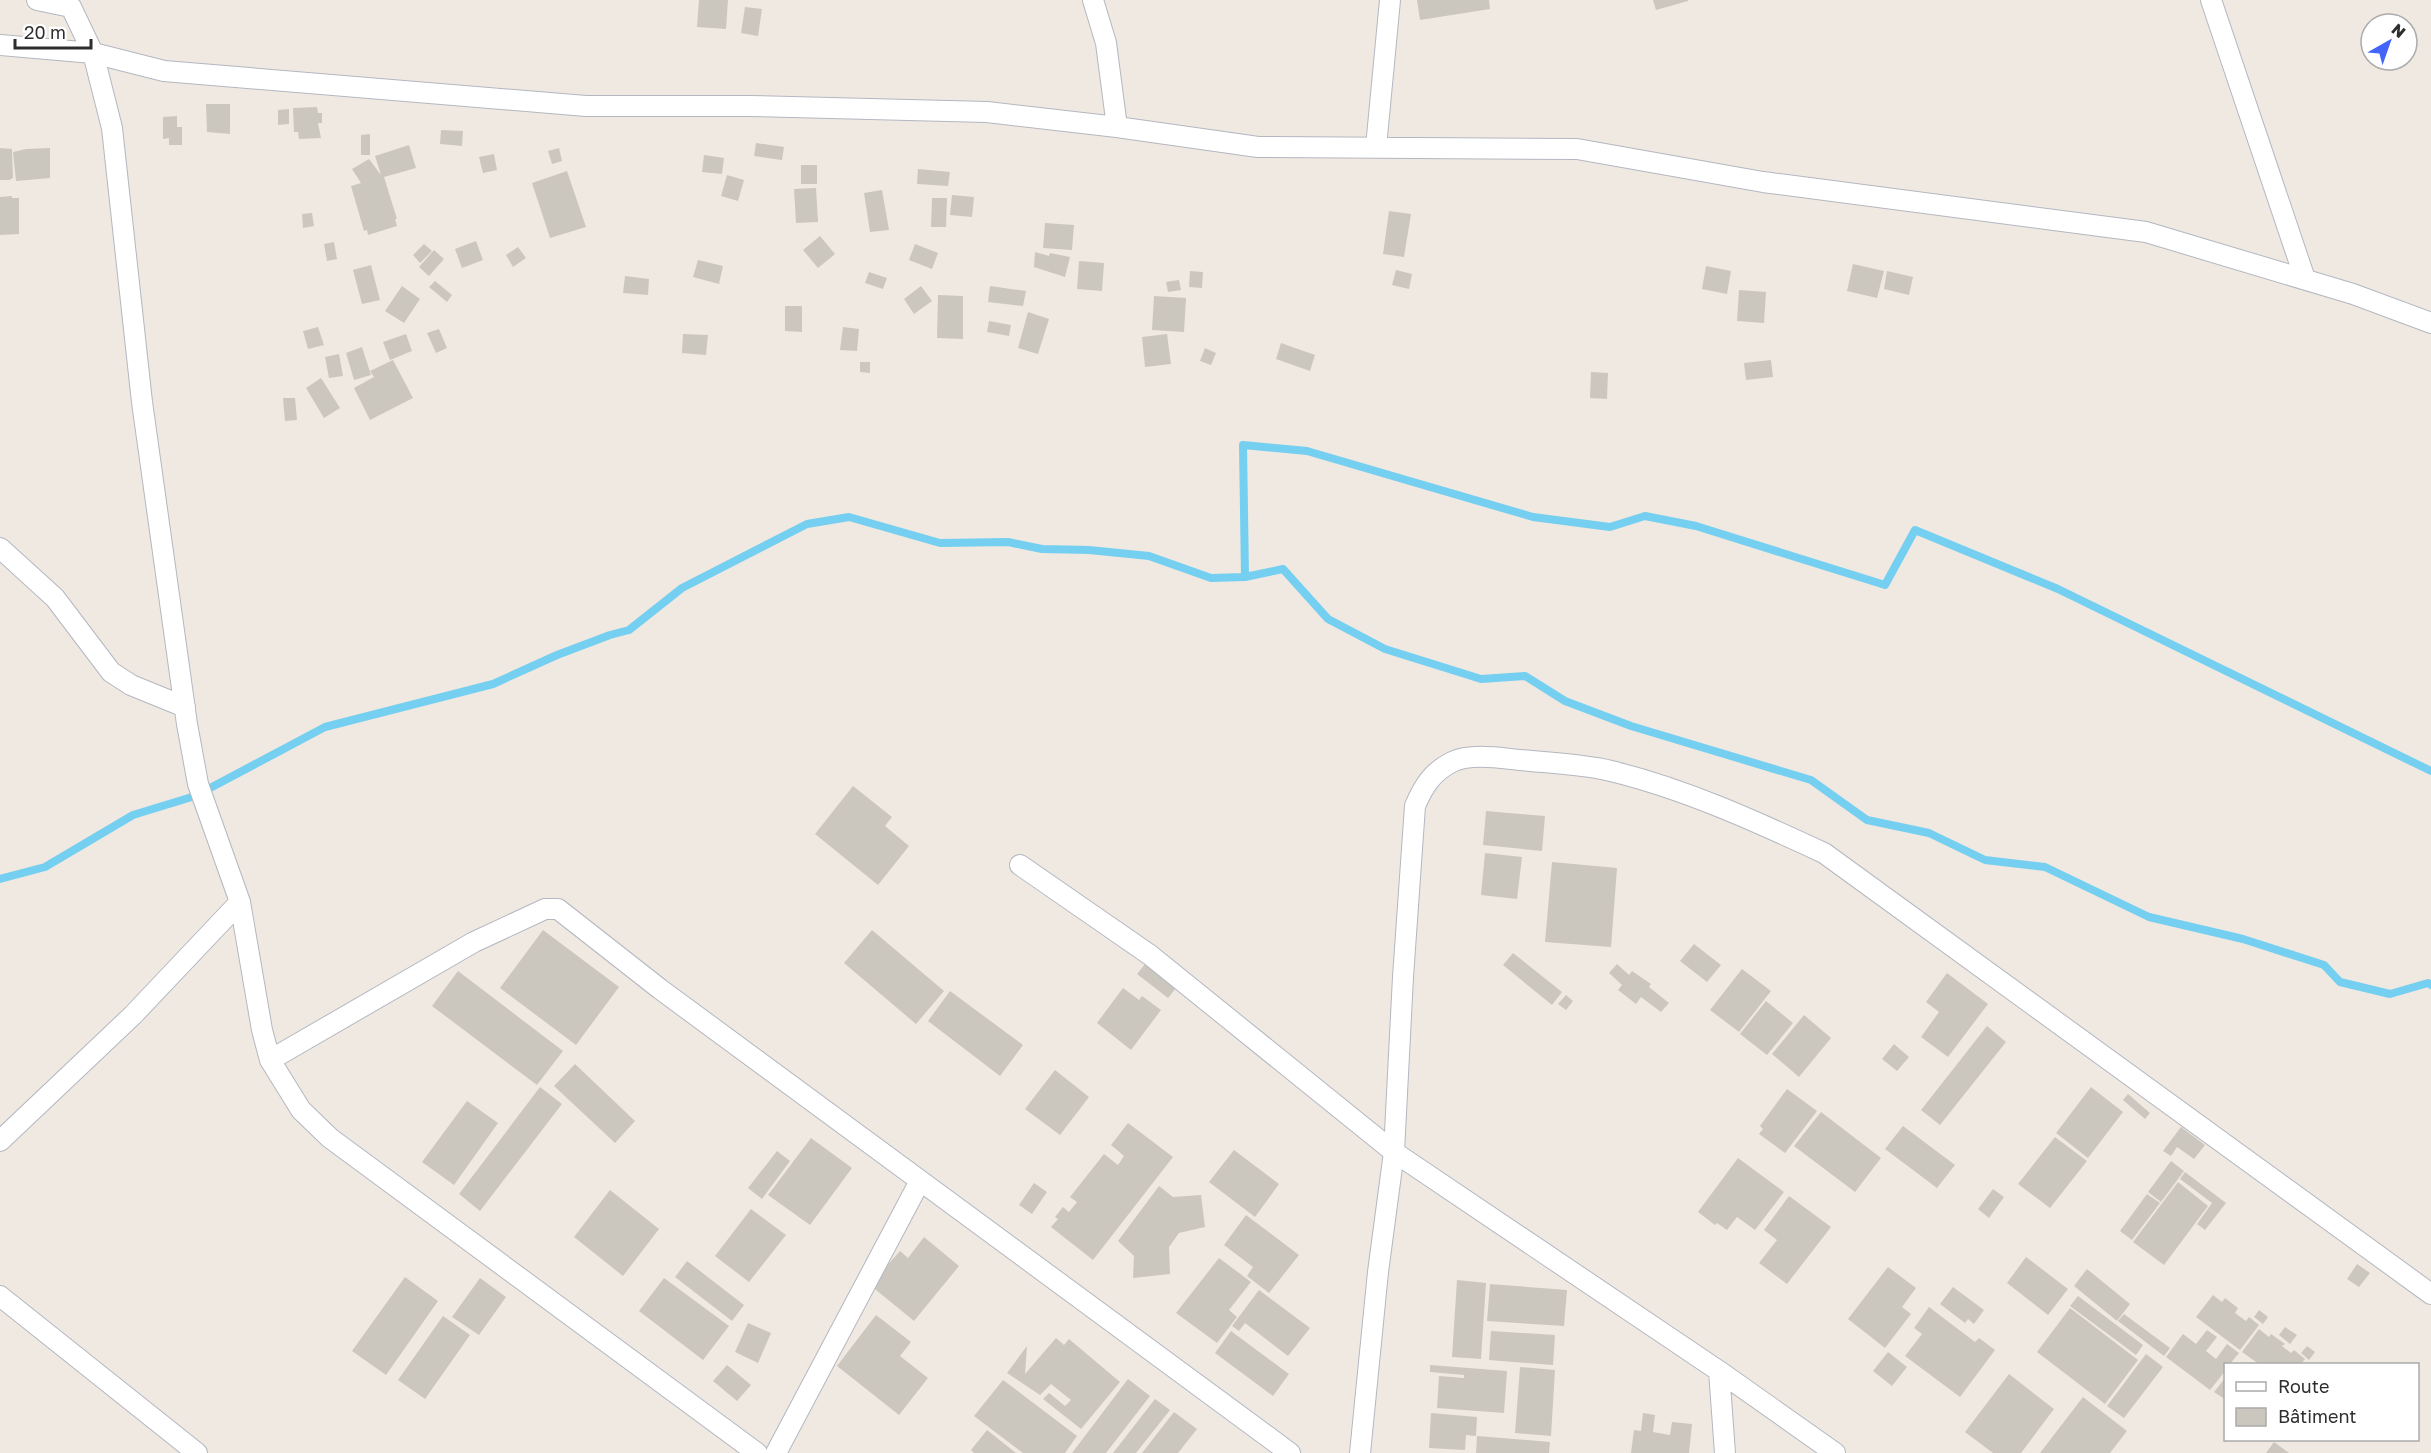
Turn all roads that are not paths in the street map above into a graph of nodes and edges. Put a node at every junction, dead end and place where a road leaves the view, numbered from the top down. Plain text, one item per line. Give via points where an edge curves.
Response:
1 (37, 0) edge
2 (1093, 0) edge
3 (1390, 0) edge
4 (2211, 0) edge
5 (73, 3) edge
6 (0, 45) edge
7 (93, 53) junction
8 (1117, 127) junction
9 (1376, 147) junction
10 (2305, 279) junction
11 (2431, 323) edge
12 (0, 548) edge
13 (185, 707) junction
14 (1020, 865) dead end
15 (240, 902) junction
16 (270, 1060) junction
17 (0, 1141) edge
18 (1394, 1152) junction
19 (920, 1181) junction
20 (2431, 1294) edge
21 (0, 1296) edge
22 (1719, 1371) junction
23 (197, 1453) edge
24 (757, 1453) edge
25 (776, 1453) edge
26 (1290, 1453) edge
27 (1360, 1453) edge
28 (1725, 1453) edge
29 (1835, 1453) edge

1 - 5 street
2 - 8 street via 1106,43
3 - 9 street
4 - 10 street
5 - 7 street
6 - 7 street
7 - 8 street via 164,71 586,106 987,112
7 - 13 street via 112,128 142,402
8 - 9 street via 1258,147
9 - 10 street via 1577,149 1763,182 2146,232
10 - 11 street
12 - 13 street via 55,598 111,672 131,685
13 - 15 street via 198,784
14 - 18 street via 1150,955
15 - 16 street
15 - 17 street via 133,1016
16 - 19 street via 474,942 545,909 558,909
16 - 24 street via 301,1110 330,1138
18 - 20 street via 1414,818 1423,786 1453,762 1477,758 1560,763 1609,770 1666,787 1824,853
18 - 22 street
18 - 27 street
19 - 25 street
19 - 26 street
21 - 23 street
22 - 28 street
22 - 29 street

